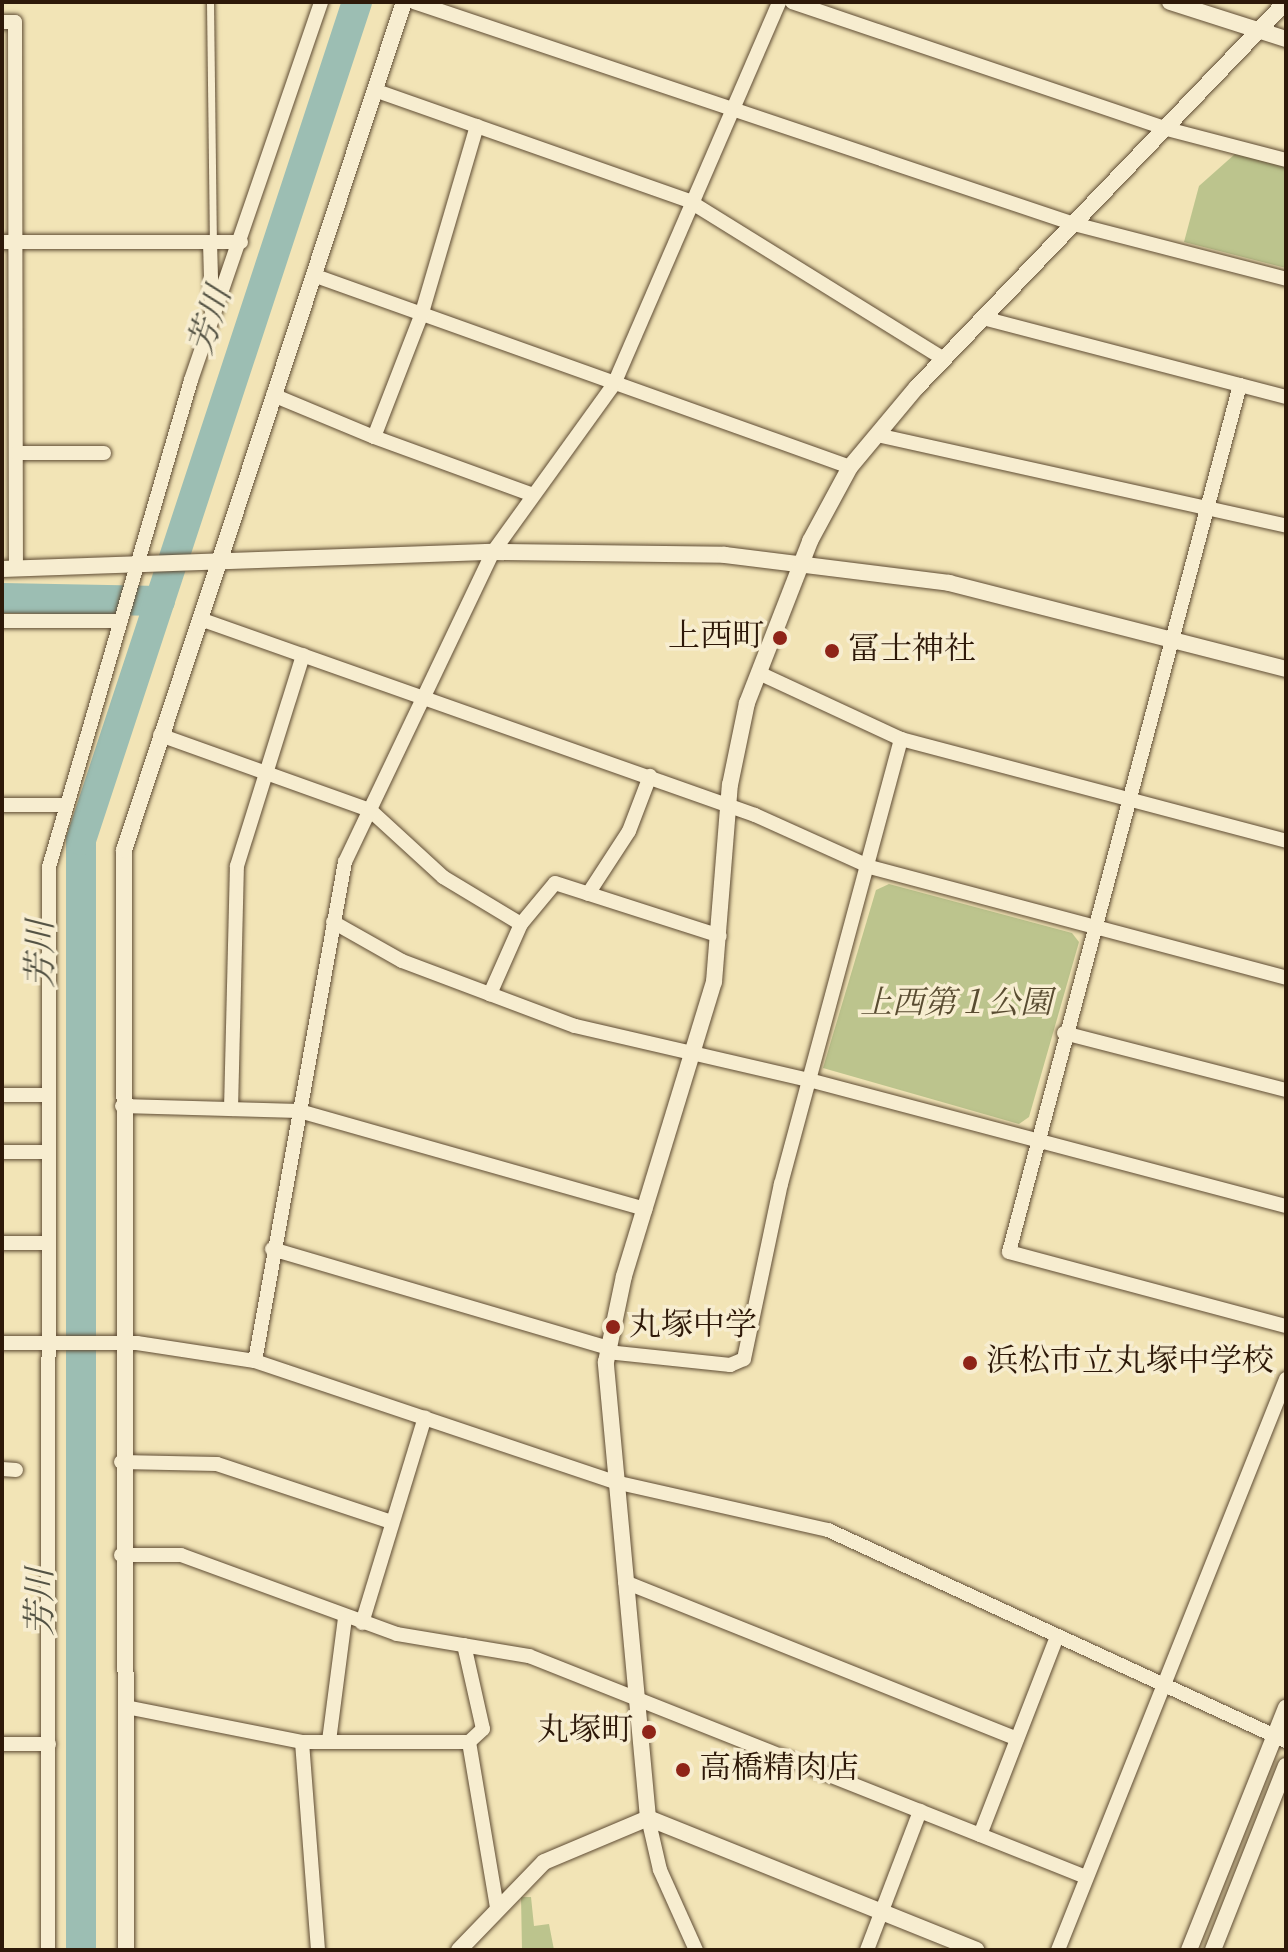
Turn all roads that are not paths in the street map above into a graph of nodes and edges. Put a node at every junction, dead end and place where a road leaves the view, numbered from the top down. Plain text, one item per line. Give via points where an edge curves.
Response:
1 (210, 2) edge
2 (321, 2) edge
3 (404, 2) edge
4 (414, 2) edge
5 (779, 2) edge
6 (792, 2) edge
7 (1170, 2) edge
8 (1286, 2) edge
9 (2, 22) edge
10 (1259, 32) junction
11 (1286, 39) edge
12 (377, 91) junction
13 (733, 109) junction
14 (477, 126) junction
15 (1167, 129) junction
16 (1286, 160) edge
17 (689, 201) junction
18 (1074, 224) junction
19 (9, 242) edge
20 (212, 242) junction
21 (241, 242) junction
22 (313, 275) junction
23 (1286, 279) edge
24 (421, 316) junction
25 (983, 318) junction
26 (212, 320) junction
27 (944, 359) junction
28 (614, 384) junction
29 (1240, 385) junction
30 (9, 390) edge
31 (273, 395) junction
32 (1286, 397) edge
33 (877, 435) junction
34 (374, 437) junction
35 (104, 453) dead end
36 (11, 457) edge
37 (850, 467) junction
38 (533, 495) junction
39 (1205, 504) junction
40 (1286, 526) edge
41 (493, 552) junction
42 (209, 562) junction
43 (801, 562) junction
44 (9, 569) edge
45 (136, 571) junction
46 (122, 616) junction
47 (200, 619) junction
48 (2, 621) edge
49 (1173, 639) junction
50 (303, 655) junction
51 (1286, 669) edge
52 (759, 673) junction
53 (428, 697) junction
54 (160, 735) junction
55 (901, 739) junction
56 (266, 770) junction
57 (650, 776) junction
58 (1129, 800) junction
59 (2, 805) edge
60 (65, 805) junction
61 (729, 805) junction
62 (370, 810) junction
63 (1286, 841) edge
64 (870, 867) junction
65 (588, 894) junction
66 (333, 922) junction
67 (521, 924) junction
68 (1094, 927) junction
69 (720, 936) junction
70 (1286, 978) edge
71 (490, 994) junction
72 (1064, 1033) junction
73 (696, 1055) junction
74 (809, 1080) junction
75 (1286, 1090) edge
76 (2, 1095) edge
77 (48, 1095) junction
78 (122, 1106) junction
79 (231, 1109) junction
80 (299, 1111) junction
81 (1036, 1141) junction
82 (2, 1152) edge
83 (48, 1152) junction
84 (1286, 1206) edge
85 (645, 1209) junction
86 (2, 1243) edge
87 (49, 1243) junction
88 (272, 1249) junction
89 (1286, 1326) edge
90 (52, 1342) junction
91 (116, 1342) junction
92 (2, 1343) edge
93 (608, 1350) junction
94 (255, 1361) junction
95 (1286, 1379) edge
96 (425, 1417) junction
97 (121, 1462) junction
98 (615, 1482) junction
99 (391, 1522) junction
100 (121, 1555) junction
101 (625, 1582) junction
102 (345, 1618) junction
103 (362, 1623) junction
104 (1057, 1636) junction
105 (464, 1645) junction
106 (1164, 1685) junction
107 (634, 1699) junction
108 (126, 1707) junction
109 (1286, 1708) edge
110 (1017, 1739) junction
111 (1280, 1739) edge
112 (329, 1741) junction
113 (302, 1742) junction
114 (469, 1742) junction
115 (2, 1744) edge
116 (49, 1744) junction
117 (1286, 1766) edge
118 (920, 1811) junction
119 (648, 1818) junction
120 (980, 1835) junction
121 (1086, 1877) junction
122 (497, 1907) junction
123 (883, 1912) junction
124 (48, 1950) edge
125 (126, 1950) edge
126 (318, 1950) edge
127 (459, 1950) edge
128 (696, 1950) edge
129 (867, 1950) edge
130 (977, 1950) edge
131 (1058, 1950) edge
132 (1189, 1950) edge
133 (1213, 1950) edge

1 - 20 lane
2 - 21 street
3 - 12 street
4 - 13 street
5 - 13 street
6 - 15 street
7 - 10 street
8 - 10 street
9 - 19 street via 15,22
10 - 11 street
10 - 15 street
12 - 14 street
12 - 22 street
13 - 17 street
13 - 18 street
14 - 17 street
14 - 24 street
15 - 16 street
15 - 18 street
17 - 27 street
17 - 28 street
18 - 23 street
18 - 25 street
19 - 20 street
19 - 30 street
20 - 21 street
20 - 26 street
21 - 26 street
22 - 24 street
22 - 31 street
24 - 28 street
24 - 34 street
25 - 27 street
25 - 29 street
26 - 45 street
27 - 33 street
28 - 37 street
28 - 38 street
29 - 32 street
29 - 39 street
30 - 36 street
31 - 34 street
31 - 42 street
33 - 37 street
33 - 39 street
34 - 38 street
35 - 36 street
36 - 44 street
37 - 43 street
38 - 41 street
39 - 40 street
39 - 49 street
41 - 42 street
41 - 43 street
41 - 53 street
42 - 45 street
42 - 47 street
43 - 49 street via 949,583
43 - 52 street
44 - 45 street
45 - 46 street
46 - 48 street
46 - 60 street
47 - 50 street
47 - 54 street
49 - 51 street
49 - 58 street
50 - 53 street
50 - 56 street
52 - 55 street
52 - 61 street via 738,740
53 - 57 street
53 - 62 street
54 - 56 street
54 - 78 street via 124,850
55 - 58 street
55 - 64 street
56 - 62 street
56 - 79 street via 237,866 231,921
57 - 61 street
57 - 65 street via 629,831
58 - 63 street
58 - 68 street
59 - 60 street
60 - 77 street via 47,887
61 - 64 street
61 - 69 street
62 - 66 street via 341,870
62 - 67 street via 443,877
64 - 68 street
64 - 74 street
65 - 67 street via 550,884
65 - 69 street
66 - 71 street via 394,958
66 - 80 street
67 - 71 street
68 - 70 street
68 - 72 street
69 - 73 street
71 - 73 street via 581,1028
72 - 75 street
72 - 81 street
73 - 74 street
73 - 85 street
74 - 81 street
74 - 93 street via 742,1362
76 - 77 street
77 - 83 street
78 - 79 street
78 - 91 street
79 - 80 street
80 - 85 street
80 - 88 street
81 - 84 street
81 - 89 street via 1009,1252
82 - 83 street
83 - 87 street
85 - 93 street
86 - 87 street
87 - 90 street
88 - 93 street
88 - 94 street
90 - 91 street
90 - 92 street
90 - 116 street
91 - 94 street
91 - 97 street
93 - 98 street
94 - 96 street
95 - 106 street
96 - 98 street
96 - 99 street
97 - 99 street via 217,1464
97 - 100 street
98 - 101 street
98 - 104 street via 828,1530
99 - 103 street
100 - 102 street via 181,1555
100 - 108 street
101 - 107 street
101 - 110 street
102 - 103 street
102 - 112 street
103 - 105 street
104 - 106 street
104 - 110 street
105 - 107 street via 529,1656
105 - 114 street via 483,1729
106 - 111 street
106 - 121 street
107 - 118 street
107 - 119 street
108 - 113 street
108 - 125 street
109 - 111 street
110 - 120 street
111 - 132 street
112 - 113 street
112 - 114 street
113 - 126 street
114 - 122 street
115 - 116 street
116 - 124 street
117 - 133 street
118 - 120 street
118 - 123 street
119 - 122 street via 553,1857
119 - 123 street
119 - 128 street via 660,1870
120 - 121 street
121 - 131 street
122 - 127 street
123 - 129 street
123 - 130 street

